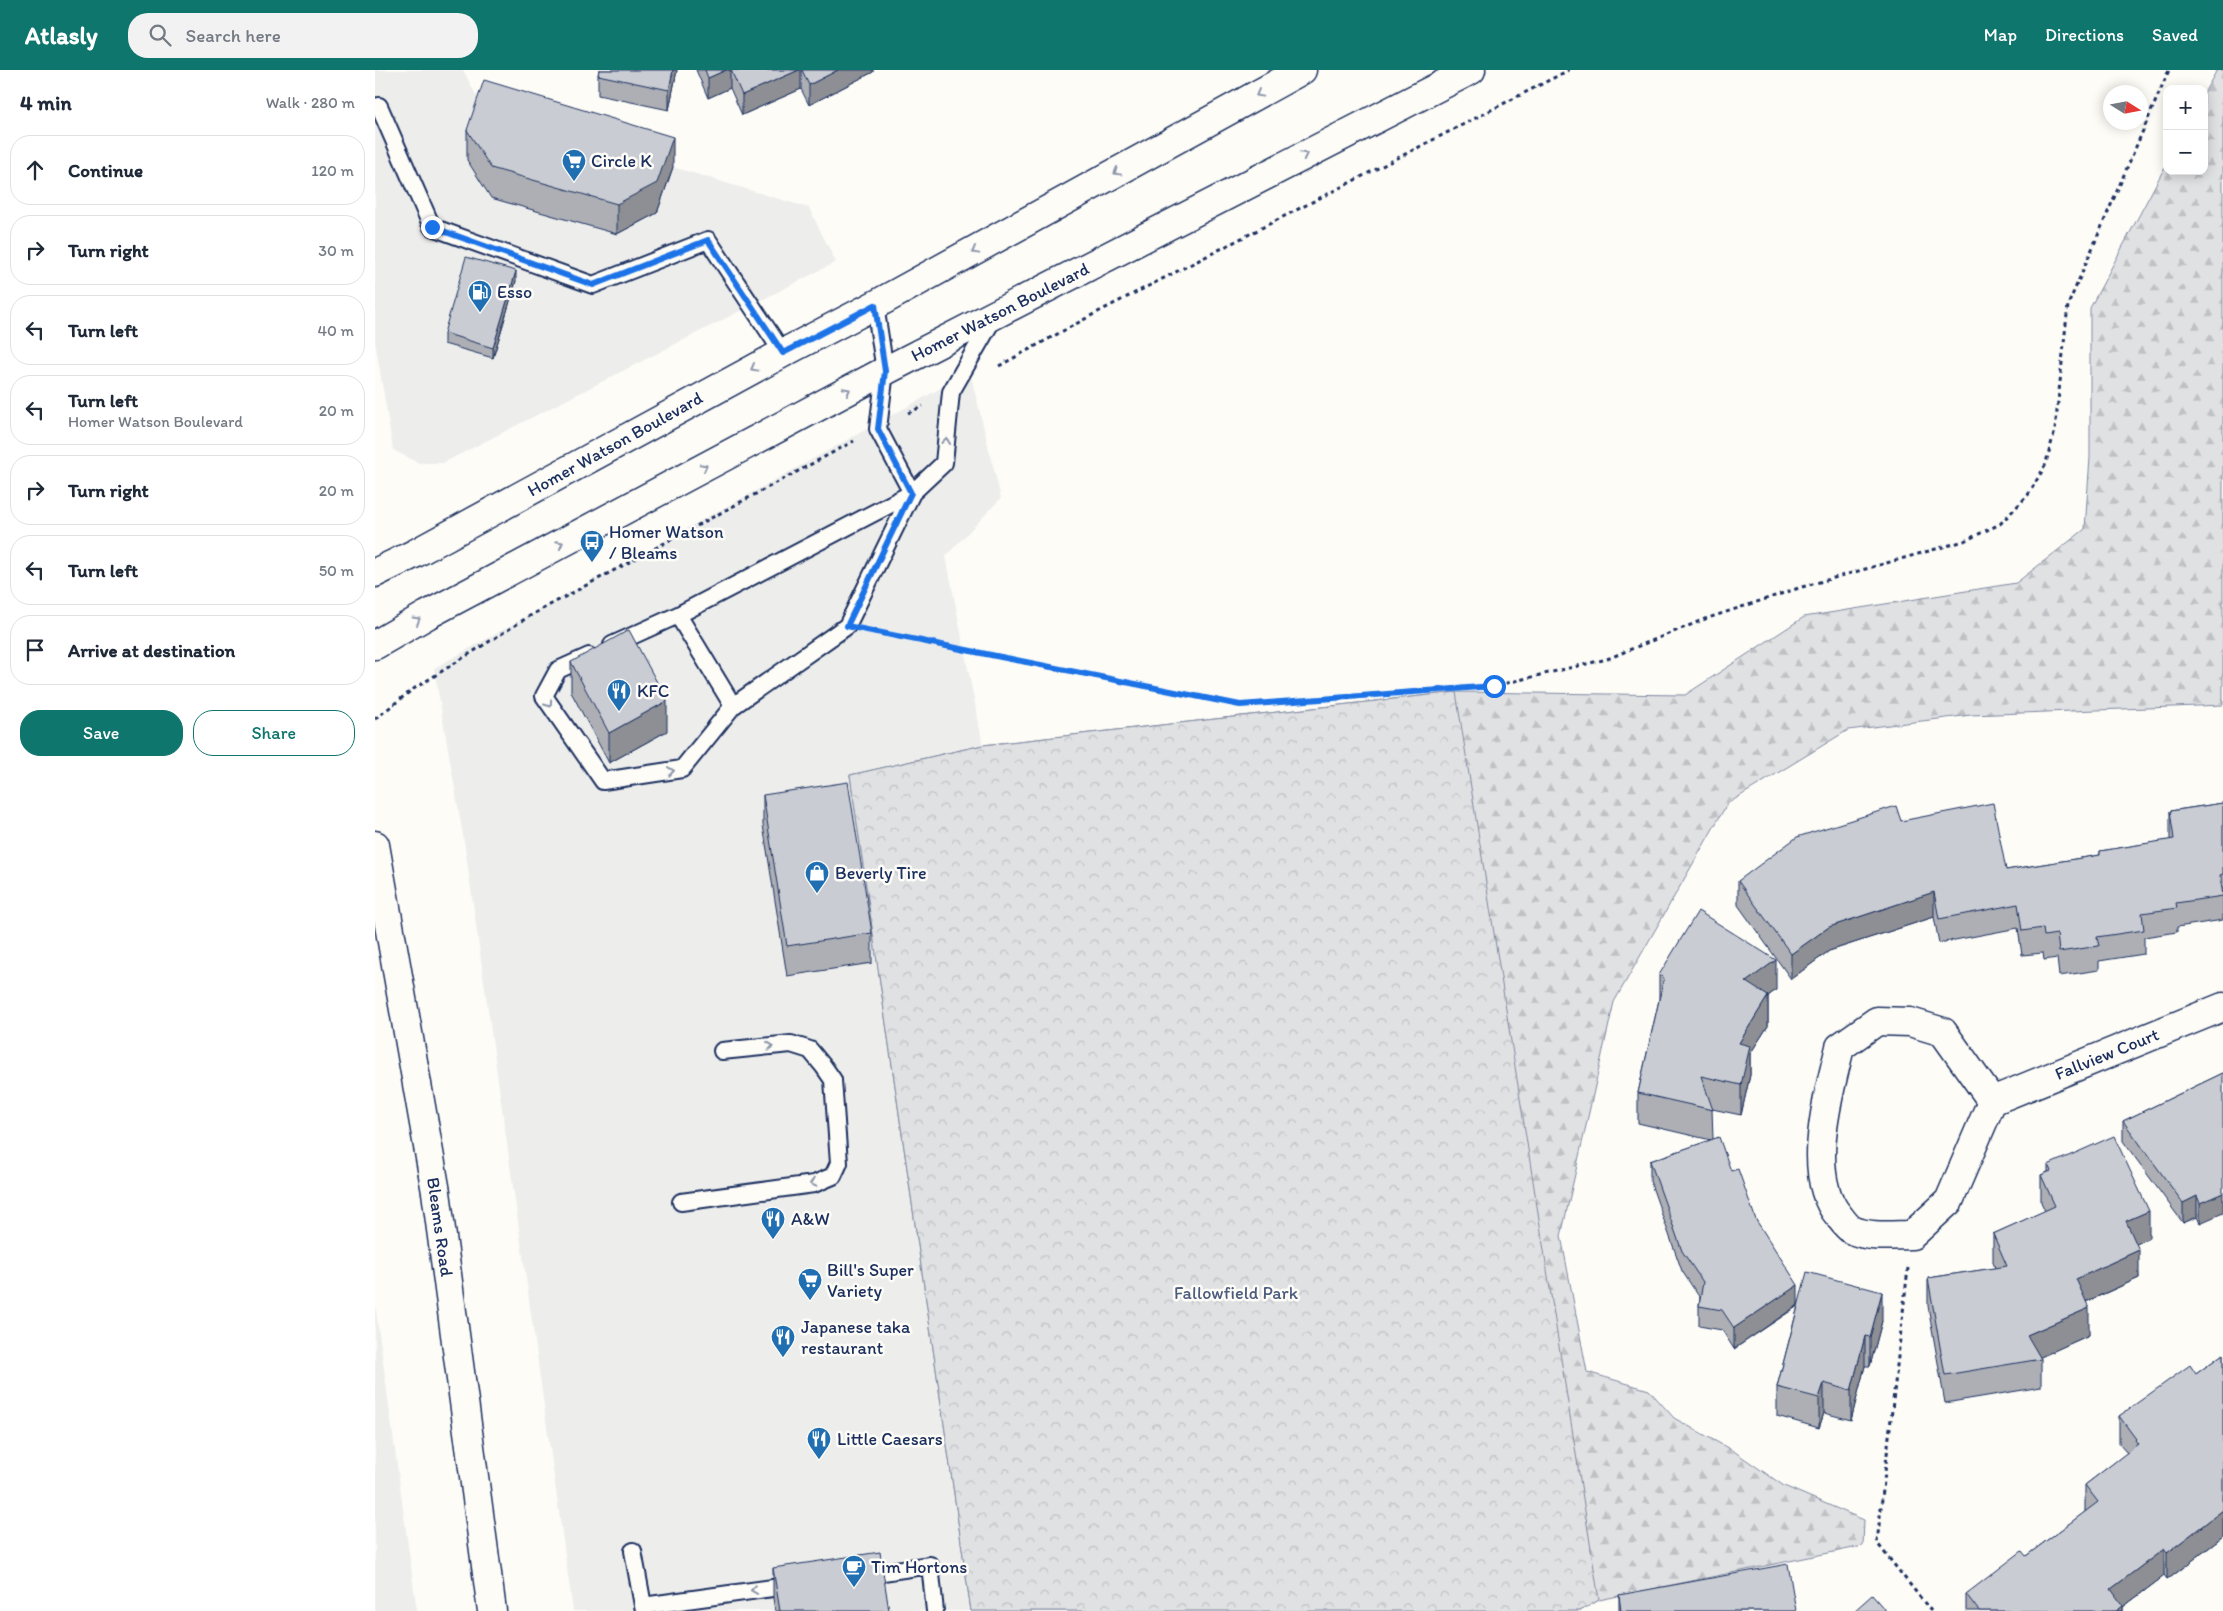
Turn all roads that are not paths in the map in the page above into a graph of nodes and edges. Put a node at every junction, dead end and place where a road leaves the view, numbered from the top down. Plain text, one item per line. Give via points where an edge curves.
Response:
1 (1302, 70) edge
2 (1471, 70) edge
3 (375, 107) edge
4 (875, 305) junction
5 (995, 316) junction
6 (783, 353) junction
7 (885, 371) junction
8 (911, 493) junction
9 (375, 573) edge
10 (678, 614) junction
11 (375, 645) edge
12 (733, 706) junction
13 (375, 845) edge
14 (2223, 1007) edge
15 (722, 1051) dead end
16 (1992, 1101) junction
17 (681, 1202) dead end
18 (633, 1551) dead end
19 (844, 1578) edge
20 (806, 1583) edge
21 (643, 1609) edge
22 (493, 1611) edge
23 (935, 1611) edge

1 -> 4 main road, Homer Watson Boulevard
5 -> 2 main road, Homer Watson Boulevard
3 - 6 lane via 379,106 432,227 593,285 708,240
4 - 6 main road, Homer Watson Boulevard
4 - 7 lane
5 - 7 main road, Homer Watson Boulevard
8 -> 5 lane via 944,463 951,392
6 -> 9 main road, Homer Watson Boulevard
7 - 8 lane via 878,429
11 -> 7 main road, Homer Watson Boulevard
8 - 10 lane
8 - 12 lane via 847,626
10 - 12 lane
10 -> 12 lane via 558,670 543,696 603,781 682,769
13 - 22 main road, Bleams Road via 436,1192
14 - 16 main road, Fallview Court
15 -> 17 lane via 791,1044 810,1050 833,1080 839,1163 833,1176 814,1184
16 - 16 main road via 1949,1201 1912,1235 1881,1236 1851,1230 1830,1205 1821,1175 1824,1114 1840,1047 1877,1020 1910,1022 1943,1032
18 - 21 lane
19 - 23 lane via 930,1565
20 -> 21 lane

